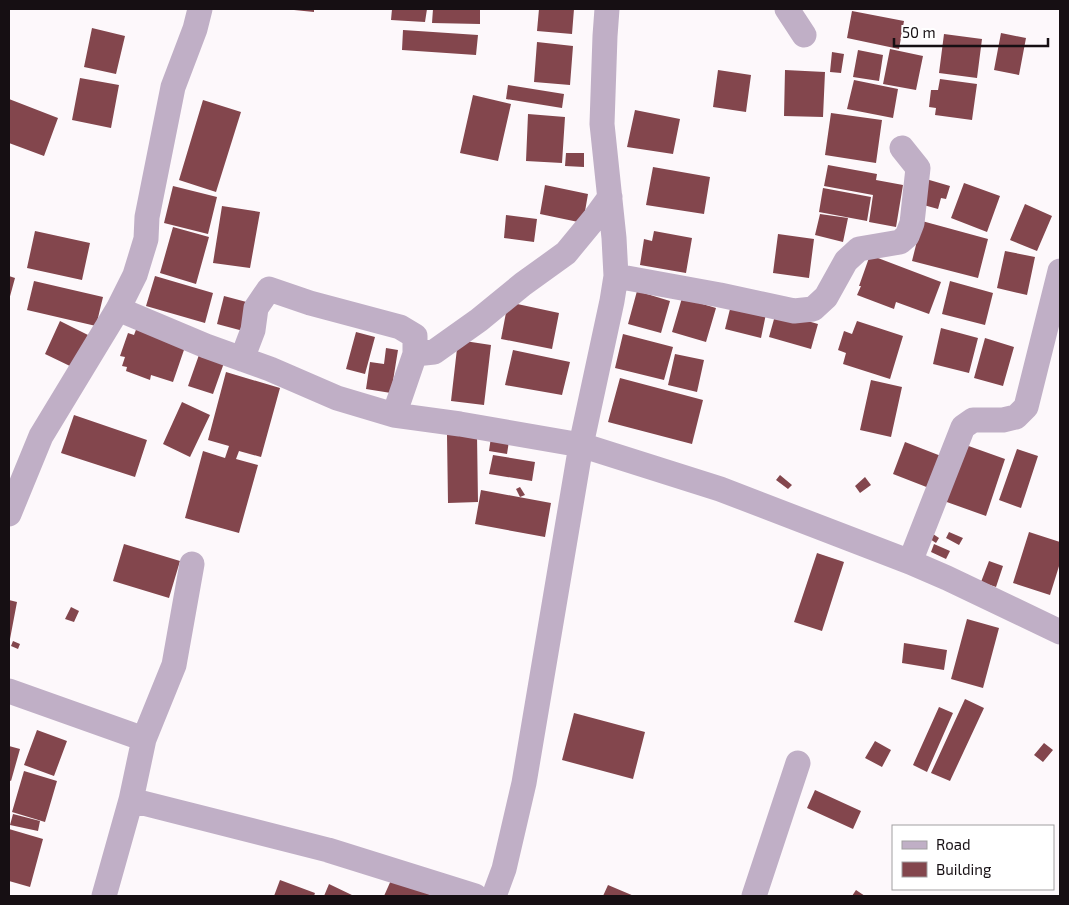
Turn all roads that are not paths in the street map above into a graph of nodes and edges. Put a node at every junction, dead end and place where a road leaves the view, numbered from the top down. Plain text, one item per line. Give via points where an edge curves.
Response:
1 (200, 9) edge
2 (607, 9) edge
3 (787, 9) edge
4 (804, 35) dead end
5 (902, 148) dead end
6 (610, 197) junction
7 (1060, 271) edge
8 (616, 276) junction
9 (118, 309) junction
10 (415, 354) junction
11 (242, 359) junction
12 (394, 415) junction
13 (581, 445) junction
14 (9, 514) edge
15 (910, 562) junction
16 (192, 564) dead end
17 (1060, 632) edge
18 (9, 691) edge
19 (144, 739) junction
20 (798, 763) dead end
21 (131, 800) junction
22 (104, 896) edge
23 (475, 896) edge
24 (494, 896) edge
25 (754, 896) edge

1 - 9 street via 173,87 147,217 146,239 135,275
2 - 6 street via 602,124
3 - 4 street
5 - 8 street via 918,168 912,223 907,236 900,242 859,249 846,261 826,297 813,309 794,311
6 - 8 street
6 - 10 street via 566,253 434,352
7 - 15 street via 1026,406 1016,417 973,420 962,427
8 - 13 street
9 - 11 street
9 - 14 street via 41,436
10 - 11 street via 415,336 400,327 269,290 256,308 253,330
10 - 12 street
11 - 12 street via 337,398
12 - 13 street
13 - 15 street via 720,489
13 - 24 street via 524,783 504,869
15 - 17 street
16 - 19 street via 174,665
18 - 19 street
19 - 21 street
20 - 25 street
21 - 22 street
21 - 23 street via 328,850

